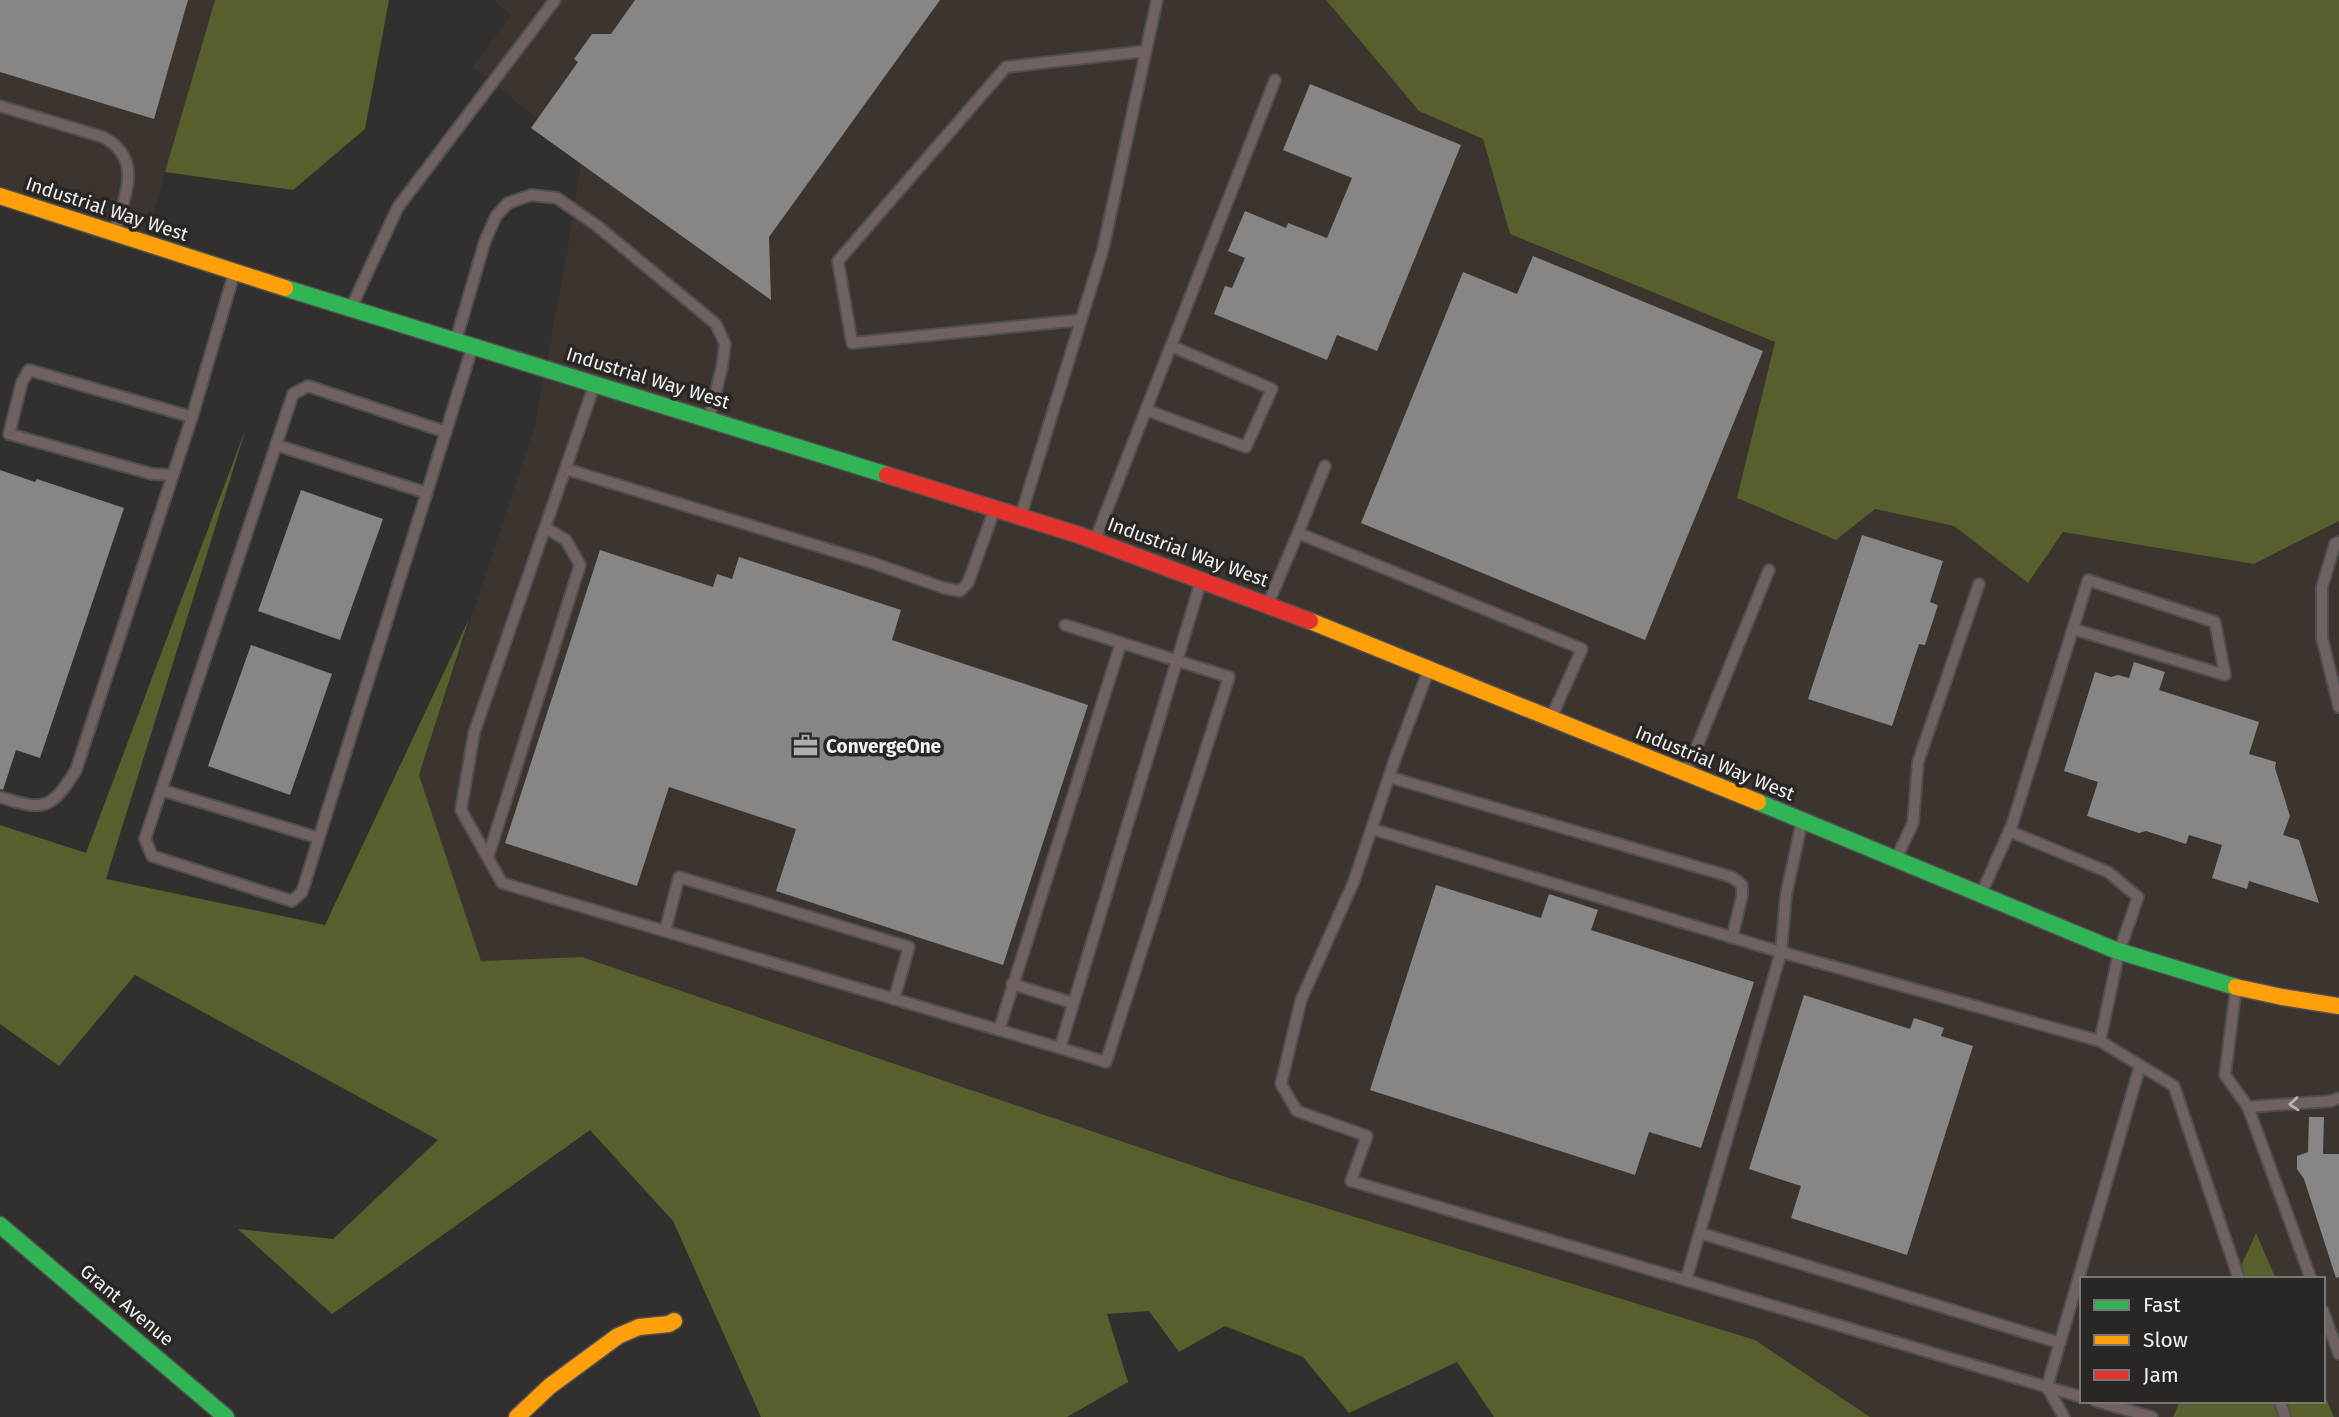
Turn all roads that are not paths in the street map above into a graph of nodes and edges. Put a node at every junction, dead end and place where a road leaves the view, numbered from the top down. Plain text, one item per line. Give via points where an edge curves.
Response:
1 (555, 0) edge
2 (1157, 0) edge
3 (1146, 51) junction
4 (1275, 80) dead end
5 (0, 106) edge
6 (0, 196) edge
7 (113, 234) junction
8 (235, 271) junction
9 (351, 308) junction
10 (1081, 320) junction
11 (456, 340) junction
12 (473, 346) junction
13 (1171, 346) junction
14 (595, 383) junction
15 (1146, 410) junction
16 (192, 417) junction
17 (709, 419) junction
18 (446, 432) junction
19 (276, 445) junction
20 (1325, 466) dead end
21 (566, 469) junction
22 (173, 475) junction
23 (427, 493) junction
24 (995, 508) junction
25 (1021, 516) junction
26 (546, 528) junction
27 (1298, 533) junction
28 (1095, 540) junction
29 (2339, 542) edge
30 (1769, 570) dead end
31 (1203, 579) junction
32 (1979, 584) dead end
33 (1268, 604) junction
34 (1065, 625) dead end
35 (2073, 629) junction
36 (1121, 643) junction
37 (1177, 661) junction
38 (1429, 668) junction
39 (2339, 707) edge
40 (1551, 719) junction
41 (1686, 774) junction
42 (1389, 777) junction
43 (161, 790) junction
44 (0, 797) edge
45 (1802, 822) junction
46 (1372, 829) junction
47 (2009, 831) junction
48 (319, 838) junction
49 (488, 857) junction
50 (1895, 860) junction
51 (1980, 895) junction
52 (665, 931) junction
53 (1732, 938) junction
54 (2119, 951) junction
55 (1781, 952) junction
56 (1012, 984) junction
57 (2236, 988) junction
58 (894, 999) junction
59 (1073, 1003) junction
60 (2339, 1006) edge
61 (999, 1030) junction
62 (2100, 1041) junction
63 (1060, 1048) junction
64 (2140, 1066) junction
65 (2339, 1098) edge
66 (2249, 1107) junction
67 (0, 1225) edge
68 (1700, 1233) junction
69 (2238, 1277) edge
70 (2310, 1277) edge
71 (1686, 1280) junction
72 (2325, 1316) edge
73 (674, 1321) dead end
74 (2060, 1343) junction
75 (2339, 1354) edge
76 (2047, 1387) junction
77 (2080, 1396) edge
78 (2103, 1403) edge
79 (226, 1417) edge
80 (517, 1417) edge
81 (2064, 1417) edge
82 (2152, 1417) edge

1 - 9 lane via 398,207
2 - 3 lane
3 - 10 lane via 1103,249
3 - 10 lane via 1006,67 838,261 852,343
4 - 13 lane
5 - 7 lane via 116,144 125,155 129,183
6 - 7 street, Industrial Way West
7 - 8 street, Industrial Way West
8 - 9 street, Industrial Way West
8 - 16 lane
9 - 11 street, Industrial Way West
10 - 25 lane
11 - 12 street, Industrial Way West
11 - 17 lane via 496,216 508,203 531,195 557,198 716,324 725,344
12 - 14 street, Industrial Way West
12 - 18 lane
13 - 15 lane
13 - 15 lane via 1272,389 1246,447
14 - 17 street, Industrial Way West
14 - 21 lane
15 - 28 lane
16 - 22 lane
16 - 22 lane via 29,370 22,382 9,434 152,474
17 - 24 street, Industrial Way West
18 - 19 lane via 308,386 293,394
18 - 23 lane
19 - 23 lane
19 - 43 lane
20 - 27 lane
21 - 24 lane via 960,591 968,583
21 - 26 lane
22 - 44 lane via 76,770 60,795 42,806
23 - 48 lane
24 - 25 street, Industrial Way West
25 - 28 street, Industrial Way West
26 - 49 lane via 474,733 461,810
26 - 49 lane via 566,540 580,565
27 - 33 lane
27 - 40 lane via 1582,649
28 - 31 street, Industrial Way West
29 - 39 lane via 2334,544 2322,587 2322,638
30 - 41 lane
31 - 33 street, Industrial Way West
31 - 37 lane
32 - 50 lane via 1918,761 1913,822
33 - 38 street, Industrial Way West
34 - 36 lane
35 - 35 lane via 2088,580 2215,622 2225,675
35 - 47 lane
36 - 37 lane
36 - 56 lane
37 - 59 lane
37 - 63 lane via 1229,677 1107,1062
38 - 40 street, Industrial Way West
38 - 42 lane
40 - 41 street, Industrial Way West
41 - 45 street, Industrial Way West
42 - 46 lane
42 - 53 lane via 1732,877 1742,885 1742,896
43 - 48 lane
43 - 48 lane via 145,839 152,856 292,901 302,892
45 - 50 street, Industrial Way West
45 - 55 lane via 1786,895
46 - 53 lane
46 - 71 lane via 1301,1000 1281,1084 1297,1111 1367,1136 1351,1181
47 - 51 lane
47 - 54 lane via 2108,872 2138,897
49 - 52 lane via 502,883
50 - 51 street, Industrial Way West
51 - 54 street, Industrial Way West
52 - 58 lane
52 - 58 lane via 679,877 909,947
53 - 55 lane
54 - 57 street, Industrial Way West
54 - 62 lane
55 - 62 lane
55 - 68 lane
56 - 59 lane
56 - 61 lane
57 - 60 street, Industrial Way West
57 - 66 lane via 2225,1075
58 - 61 lane
59 - 63 lane
61 - 63 lane
62 - 64 lane
64 - 69 lane via 2174,1086
64 - 74 lane
65 -> 66 lane
66 - 70 lane
67 - 79 street, Grant Avenue
68 - 71 lane
68 - 74 lane
71 - 76 lane
72 - 75 lane
73 - 80 street via 618,1336 550,1386
74 - 76 lane
76 - 77 lane
76 - 81 lane
78 - 82 lane

